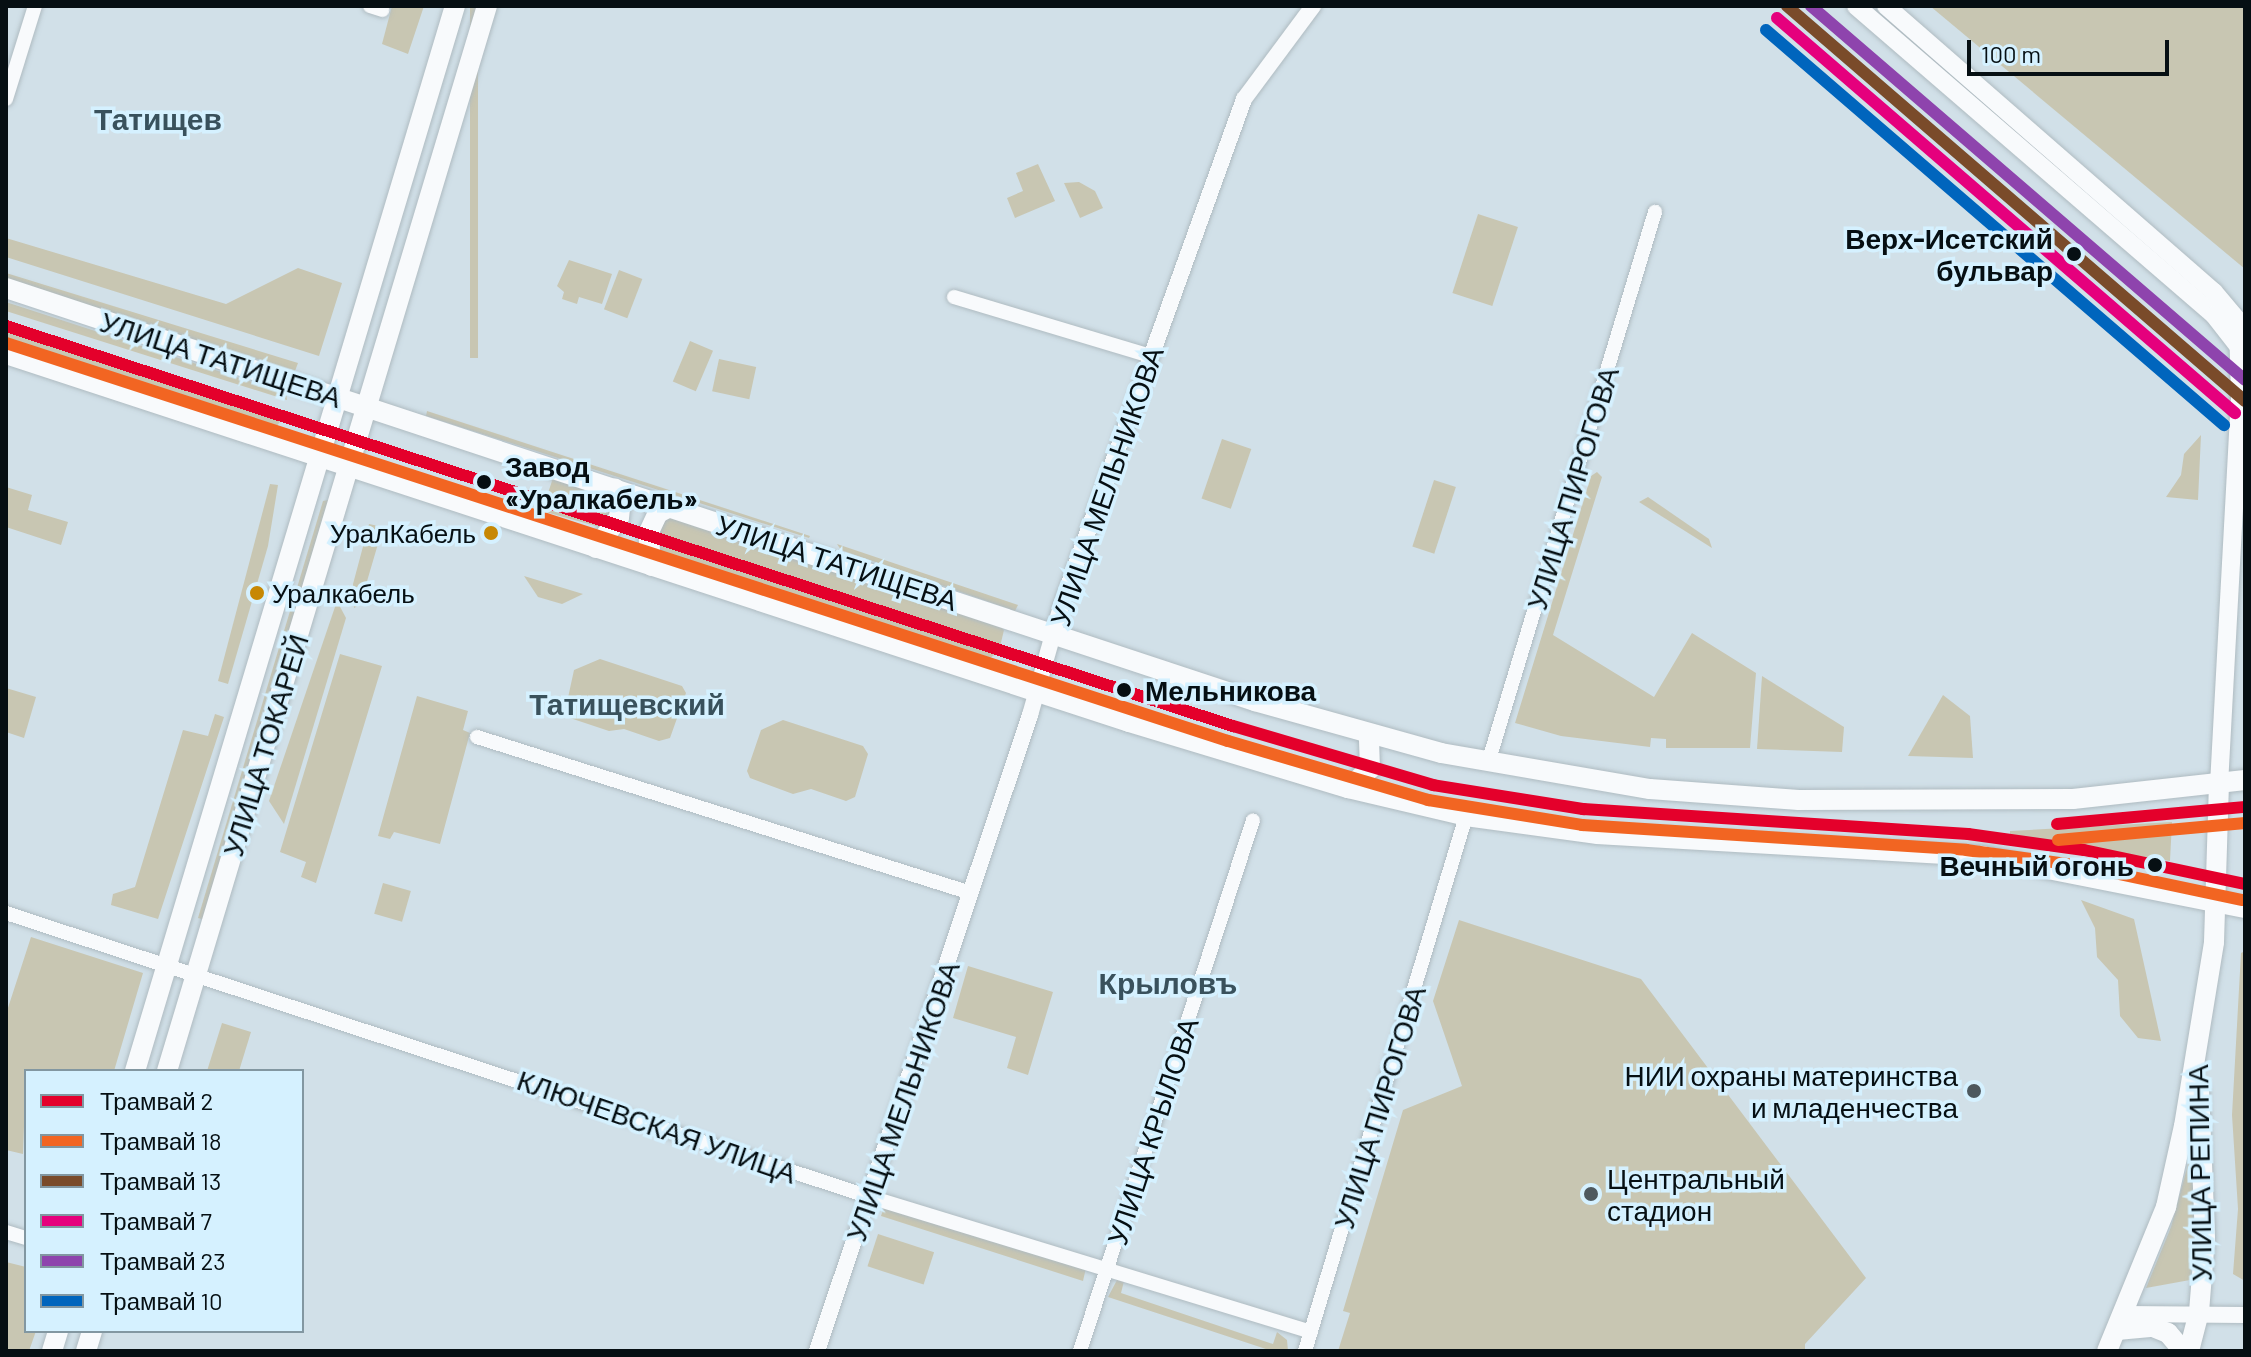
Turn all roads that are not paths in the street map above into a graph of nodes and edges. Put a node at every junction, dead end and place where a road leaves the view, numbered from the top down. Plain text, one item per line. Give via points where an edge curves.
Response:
1 (35, 6) edge
2 (455, 6) edge
3 (487, 6) edge
4 (1313, 6) edge
5 (1856, 6) edge
6 (1886, 6) edge
7 (6, 99) edge
8 (1655, 212) dead end
9 (6, 288) edge
10 (954, 297) dead end
11 (2234, 310) edge
12 (2243, 344) edge
13 (6, 354) edge
14 (1151, 356) junction
15 (336, 397) junction
16 (368, 408) junction
17 (319, 458) junction
18 (350, 468) junction
19 (615, 488) junction
20 (670, 507) junction
21 (596, 548) junction
22 (652, 566) junction
23 (1055, 634) junction
24 (1037, 691) junction
25 (1369, 735) junction
26 (477, 737) dead end
27 (1488, 763) junction
28 (2245, 780) edge
29 (2219, 782) junction
30 (1348, 788) junction
31 (1466, 816) junction
32 (1253, 820) dead end
33 (971, 893) junction
34 (2216, 903) junction
35 (2245, 908) edge
36 (6, 913) edge
37 (167, 965) junction
38 (195, 975) junction
39 (2196, 1041) junction
40 (136, 1069) edge
41 (168, 1069) edge
42 (870, 1197) junction
43 (1107, 1268) junction
44 (2199, 1312) junction
45 (2245, 1315) edge
46 (2121, 1322) junction
47 (1311, 1332) junction
48 (817, 1351) edge
49 (1080, 1351) edge
50 (1305, 1351) edge
51 (2107, 1351) edge
52 (2186, 1351) edge

1 - 7 street
2 - 15 main road, УЛИЦА ТОКАРЕЙ
3 - 16 main road, УЛИЦА ТОКАРЕЙ
4 - 14 street, УЛИЦА МЕЛЬНИКОВА via 1247,92
5 - 11 main road
6 - 11 main road
8 - 27 street, УЛИЦА ПИРОГОВА
9 - 15 main road, УЛИЦА ТАТИЩЕВА
10 - 14 street
11 - 12 main road, УЛИЦА РЕПИНА
12 - 29 main road, УЛИЦА РЕПИНА
13 - 17 main road
14 - 23 street, УЛИЦА МЕЛЬНИКОВА
15 - 16 main road, УЛИЦА ТАТИЩЕВА
15 - 17 main road, УЛИЦА ТОКАРЕЙ
16 - 18 main road, УЛИЦА ТОКАРЕЙ
16 - 19 main road, УЛИЦА ТАТИЩЕВА
17 - 18 main road
17 - 37 main road, УЛИЦА ТОКАРЕЙ
18 - 21 main road
18 - 38 main road, УЛИЦА ТОКАРЕЙ
19 - 20 main road, УЛИЦА ТАТИЩЕВА
19 - 21 main road via 620,514
20 - 22 main road via 658,513 648,534
20 - 23 main road, УЛИЦА ТАТИЩЕВА
21 - 22 main road
22 - 24 main road
23 - 24 street, УЛИЦА МЕЛЬНИКОВА
23 - 25 main road, УЛИЦА ТАТИЩЕВА
24 - 30 main road
24 - 33 street, УЛИЦА МЕЛЬНИКОВА
25 - 27 main road, УЛИЦА ТАТИЩЕВА
25 - 30 main road via 1370,769
26 - 33 street
27 - 29 main road, УЛИЦА ТАТИЩЕВА via 1665,790 1799,800 2073,799
28 - 29 main road, УЛИЦА ТАТИЩЕВА
29 - 34 main road, УЛИЦА РЕПИНА
30 - 31 main road
31 - 34 main road via 1598,834 1982,856
31 - 47 street, УЛИЦА ПИРОГОВА
32 - 43 street, УЛИЦА КРЫЛОВА
33 - 42 street, УЛИЦА МЕЛЬНИКОВА
34 - 35 main road
34 - 39 main road, УЛИЦА РЕПИНА
36 - 37 street, КЛЮЧЕВСКАЯ УЛИЦА
37 - 38 street, КЛЮЧЕВСКАЯ УЛИЦА
37 - 40 main road, УЛИЦА ТОКАРЕЙ
38 - 41 main road, УЛИЦА ТОКАРЕЙ
38 - 42 street, КЛЮЧЕВСКАЯ УЛИЦА
39 - 44 main road, УЛИЦА РЕПИНА via 2205,1195
39 - 46 main road, УЛИЦА РЕПИНА via 2166,1207
42 - 43 street, КЛЮЧЕВСКАЯ УЛИЦА
42 - 48 street, УЛИЦА МЕЛЬНИКОВА
43 - 47 street, КЛЮЧЕВСКАЯ УЛИЦА
43 - 49 street, УЛИЦА КРЫЛОВА
44 - 45 street
44 - 46 street
44 - 52 main road, УЛИЦА РЕПИНА
46 - 51 main road, УЛИЦА РЕПИНА
46 - 52 main road via 2168,1333
47 - 50 street, УЛИЦА ПИРОГОВА

